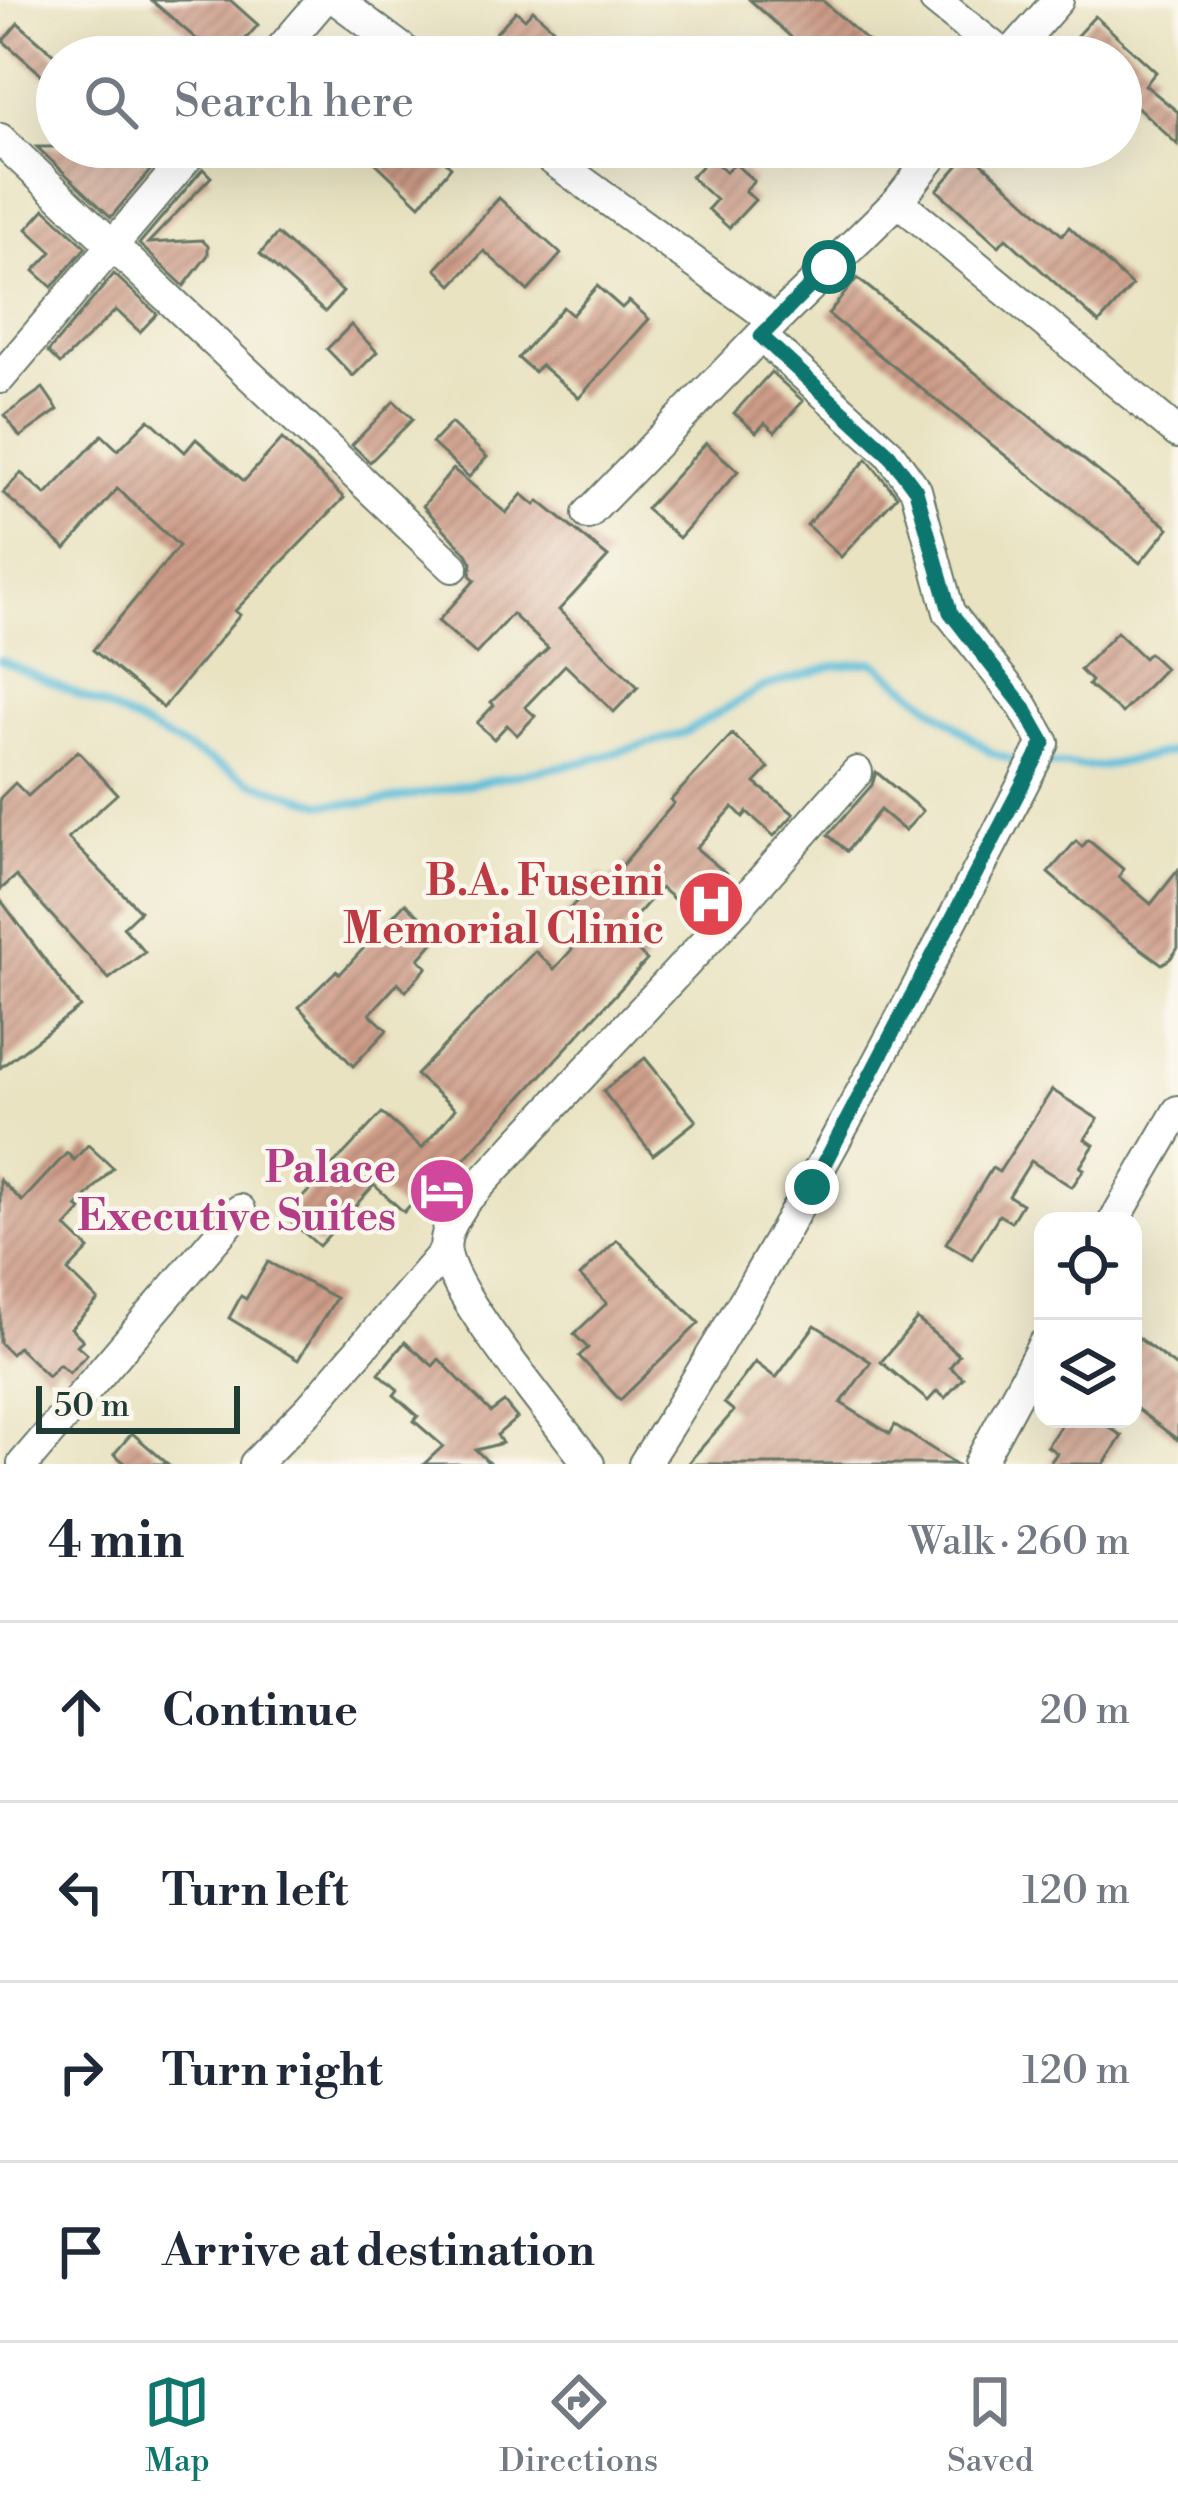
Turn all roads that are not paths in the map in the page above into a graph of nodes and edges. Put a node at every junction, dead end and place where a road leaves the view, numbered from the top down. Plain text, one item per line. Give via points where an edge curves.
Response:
1 (323, 0) edge
2 (337, 0) edge
3 (934, 0) edge
4 (1058, 0) edge
5 (292, 36) edge
6 (385, 36) edge
7 (980, 36) edge
8 (1026, 36) edge
9 (0, 139) edge
10 (178, 168) edge
11 (562, 168) edge
12 (924, 168) edge
13 (898, 201) junction
14 (113, 243) junction
15 (768, 328) junction
16 (0, 378) edge
17 (1178, 433) edge
18 (588, 514) dead end
19 (453, 567) dead end
20 (857, 772) dead end
21 (1178, 1112) edge
22 (240, 1210) dead end
23 (1119, 1212) edge
24 (445, 1251) junction
25 (1034, 1362) edge
26 (23, 1464) edge
27 (255, 1464) edge
28 (589, 1464) edge
29 (644, 1464) edge
30 (979, 1464) edge

1 - 5 street
2 - 6 street
3 - 7 street
4 - 8 street
9 - 14 street
10 - 14 street
11 - 15 street
12 - 13 street
13 - 15 street
13 - 17 street
14 - 16 street
14 - 19 street
15 - 18 street
15 - 29 street via 916,490 950,612 1044,743 812,1187
20 - 24 street via 465,1201
21 - 23 street
22 - 26 street
24 - 27 street
24 - 28 street via 462,1292
25 - 30 street

